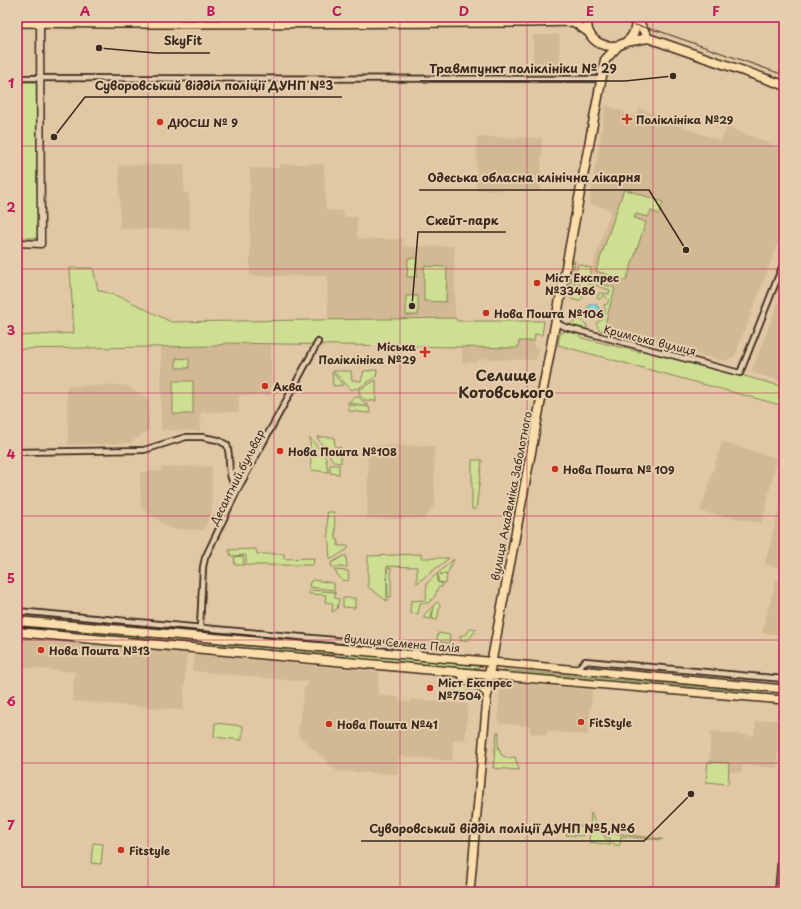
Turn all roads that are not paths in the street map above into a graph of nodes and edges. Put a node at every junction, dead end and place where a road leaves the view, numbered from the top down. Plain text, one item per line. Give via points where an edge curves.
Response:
1 (582, 17) edge
2 (588, 17) edge
3 (635, 17) edge
4 (354, 20) edge
5 (40, 22) junction
6 (573, 22) junction
7 (17, 23) edge
8 (593, 38) junction
9 (648, 38) junction
10 (622, 44) junction
11 (605, 60) junction
12 (17, 78) edge
13 (41, 78) junction
14 (601, 79) junction
15 (784, 85) edge
16 (17, 243) edge
17 (784, 262) edge
18 (556, 323) junction
19 (318, 342) dead end
20 (17, 452) edge
21 (238, 489) junction
22 (17, 612) edge
23 (17, 621) edge
24 (200, 628) junction
25 (17, 632) edge
26 (189, 636) junction
27 (188, 647) junction
28 (338, 648) junction
29 (422, 656) junction
30 (337, 660) junction
31 (492, 662) junction
32 (662, 667) junction
33 (576, 670) junction
34 (462, 672) junction
35 (489, 675) junction
36 (661, 678) junction
37 (784, 679) edge
38 (766, 687) junction
39 (784, 689) edge
40 (488, 694) junction
41 (765, 698) junction
42 (784, 700) edge
43 (784, 824) edge
44 (470, 892) edge
45 (778, 892) edge

1 - 6 main road
2 - 8 highway via 588,28
3 - 9 highway
3 - 10 highway via 634,32
4 - 5 main road via 117,24
4 - 6 main road
5 - 7 main road
5 - 13 street
6 - 8 main road
8 - 10 highway via 610,47
8 - 11 highway
9 - 10 highway
9 - 15 highway
10 - 11 highway
11 - 14 highway, вулиця Академіка Заболотного
12 - 13 street
13 - 14 street
13 - 16 street via 40,244
14 - 18 highway, вулиця Академіка Заболотного
17 - 18 street, Кримська вулиця via 740,373
18 - 31 highway, вулиця Академіка Заболотного
19 - 21 street, Десантний бульвар
20 - 21 street via 144,450 180,438 202,437 218,440 227,445 230,477
21 - 24 street, Десантний бульвар via 204,562
22 - 24 street
23 - 26 highway, вулиця Семена Палія
24 - 29 street via 411,647
25 - 27 highway, вулиця Семена Палія
26 - 27 highway
26 - 28 highway, вулиця Семена Палія
27 - 30 highway, вулиця Семена Палія
28 - 29 highway, вулиця Семена Палія
28 - 30 highway
29 - 31 highway, вулиця Семена Палія
30 - 34 highway, вулиця Семена Палія
31 - 33 main road, вулиця Семена Палія
31 - 35 highway, вулиця Академіка Заболотного
32 - 33 street via 585,662
32 - 36 street
32 - 37 street
33 - 36 main road, вулиця Семена Палія
34 - 35 highway, вулиця Семена Палія
34 - 40 main road via 464,679 480,686
35 - 40 main road, вулиця Академіка Заболотного
35 - 41 main road, вулиця Семена Палія
36 - 38 main road, вулиця Семена Палія
38 - 39 main road, вулиця Семена Палія
38 - 41 main road
40 - 44 main road, вулиця Академіка Заболотного
41 - 42 main road, вулиця Семена Палія
43 - 45 street

